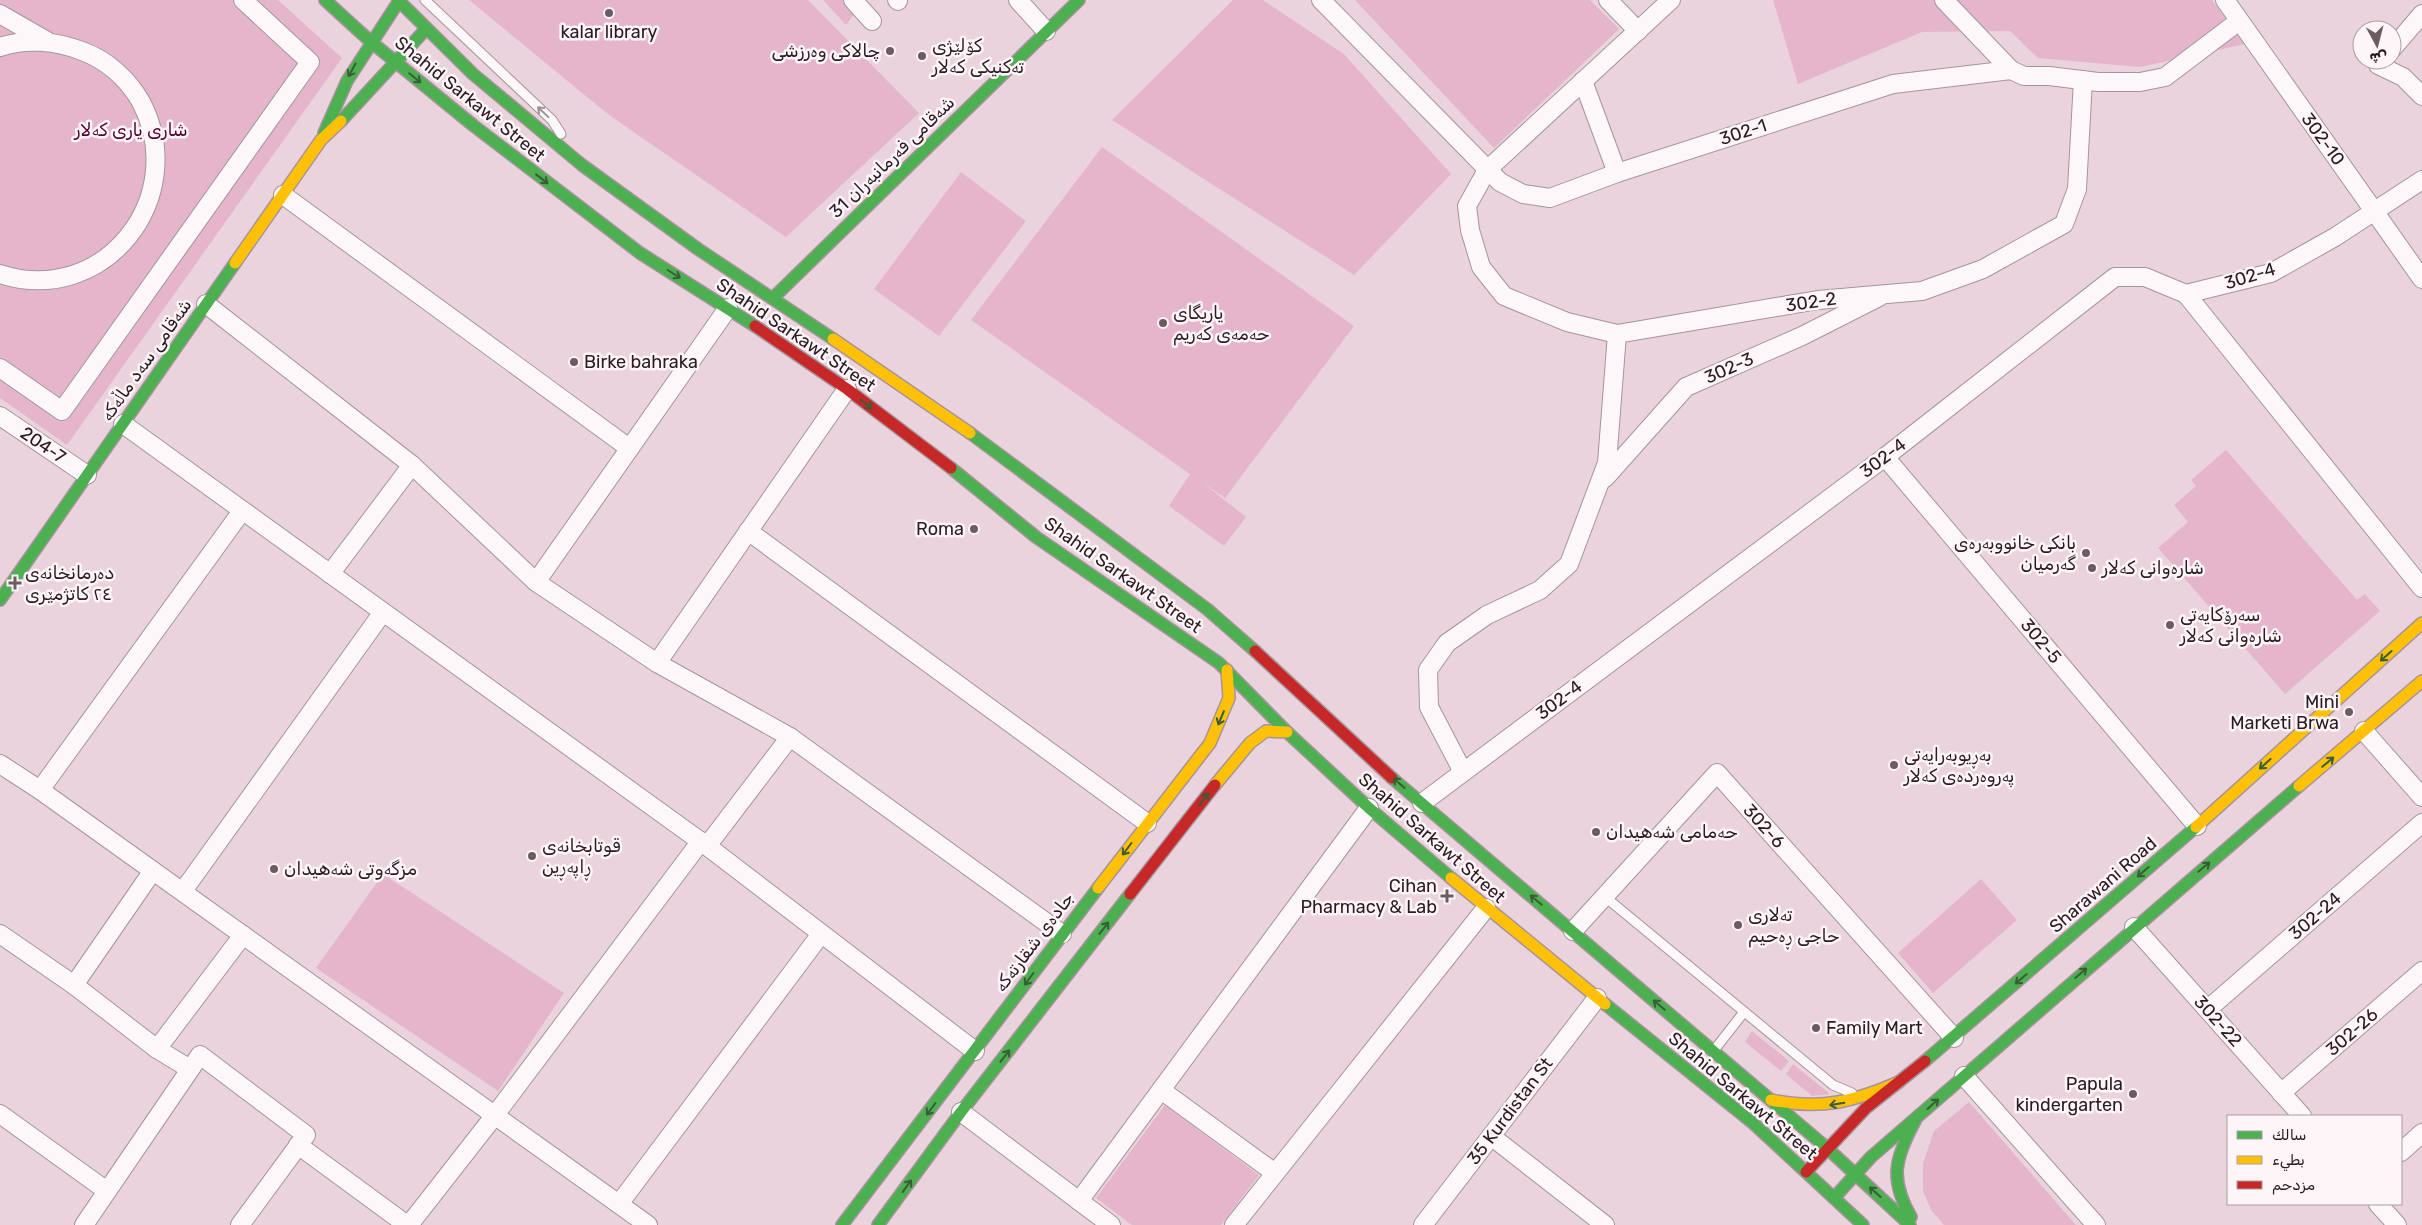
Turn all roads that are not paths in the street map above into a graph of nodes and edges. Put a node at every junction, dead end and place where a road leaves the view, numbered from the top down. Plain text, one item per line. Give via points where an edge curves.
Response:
1 (243, 0) edge
2 (325, 0) edge
3 (398, 0) edge
4 (425, 0) edge
5 (853, 0) edge
6 (1018, 0) edge
7 (1078, 0) edge
8 (1321, 0) edge
9 (1608, 0) edge
10 (1671, 0) edge
11 (1944, 0) edge
12 (2225, 0) edge
13 (0, 14) edge
14 (2422, 14) edge
15 (2239, 20) junction
16 (872, 21) dead end
17 (426, 30) junction
18 (1046, 31) junction
19 (1638, 31) junction
20 (2402, 37) edge
21 (50, 42) junction
22 (370, 42) junction
23 (0, 47) edge
24 (396, 63) junction
25 (2011, 70) junction
26 (2388, 70) edge
27 (2083, 80) junction
28 (1583, 81) junction
29 (2422, 96) edge
30 (321, 140) junction
31 (582, 165) junction
32 (1487, 170) junction
33 (1617, 173) junction
34 (2422, 180) edge
35 (283, 195) junction
36 (2374, 211) junction
37 (0, 274) edge
38 (2422, 279) edge
39 (1888, 293) junction
40 (2186, 294) junction
41 (773, 298) junction
42 (206, 304) junction
43 (728, 308) junction
44 (1617, 334) junction
45 (0, 368) edge
46 (847, 389) junction
47 (0, 416) edge
48 (123, 424) junction
49 (629, 448) junction
50 (1885, 457) junction
51 (412, 465) junction
52 (87, 475) junction
53 (1600, 483) junction
54 (242, 511) junction
55 (748, 531) junction
56 (330, 574) junction
57 (536, 582) junction
58 (2422, 588) edge
59 (0, 600) edge
60 (383, 612) junction
61 (2422, 623) edge
62 (657, 663) junction
63 (1227, 670) junction
64 (2422, 681) edge
65 (2364, 731) junction
66 (1287, 732) junction
67 (790, 737) junction
68 (1222, 751) junction
69 (0, 764) edge
70 (1463, 772) junction
71 (40, 790) junction
72 (2422, 798) edge
73 (1422, 803) junction
74 (1369, 808) junction
75 (1147, 823) junction
76 (2422, 823) edge
77 (2197, 826) junction
78 (704, 843) junction
79 (152, 872) junction
80 (183, 891) junction
81 (1604, 896) junction
82 (1486, 908) junction
83 (2134, 927) junction
84 (1573, 931) junction
85 (0, 934) edge
86 (821, 934) junction
87 (1062, 934) junction
88 (243, 935) junction
89 (2422, 971) edge
90 (74, 985) junction
91 (1597, 998) junction
92 (2208, 1010) junction
93 (1744, 1012) junction
94 (1954, 1038) junction
95 (157, 1048) junction
96 (975, 1051) junction
97 (1713, 1051) junction
98 (190, 1068) junction
99 (1964, 1076) junction
100 (1899, 1082) junction
101 (1161, 1090) junction
102 (2281, 1093) junction
103 (1864, 1098) junction
104 (1771, 1100) junction
105 (961, 1112) junction
106 (0, 1114) edge
107 (495, 1115) junction
108 (2301, 1115) edge
109 (1915, 1121) junction
110 (2422, 1133) edge
111 (1491, 1136) junction
112 (298, 1145) junction
113 (1827, 1148) junction
114 (2402, 1151) edge
115 (1806, 1172) junction
116 (1275, 1173) junction
117 (1855, 1174) junction
118 (107, 1191) junction
119 (1834, 1198) junction
120 (1079, 1201) junction
121 (619, 1204) junction
122 (2379, 1205) edge
123 (84, 1225) edge
124 (240, 1225) edge
125 (408, 1225) edge
126 (648, 1225) edge
127 (842, 1225) edge
128 (878, 1225) edge
129 (1111, 1225) edge
130 (1234, 1225) edge
131 (1423, 1225) edge
132 (1605, 1225) edge
133 (1863, 1225) edge
134 (1910, 1225) edge
135 (1916, 1225) edge
136 (2096, 1225) edge
137 (2397, 1225) edge

1 - 45 street via 310,62 62,411
2 - 22 main road, Shahid Sarkawt Street
3 - 17 main road, Shahid Sarkawt Street
3 - 22 main road
31 -> 4 lane via 552,120
5 - 16 street
6 - 18 street
7 - 18 main road, شەقامی فەرمانبەران 31
8 - 32 street, 302-1
9 - 19 street
10 - 19 street
11 - 25 street
12 - 15 street, 302-10
13 - 21 street
14 - 20 street
15 - 27 street via 2165,77 2140,82
15 - 36 street, 302-10
17 - 24 main road
17 - 31 main road, Shahid Sarkawt Street
18 - 41 main road, شەقامی فەرمانبەران 31
19 - 28 street
21 - 23 street
21 - 37 street via 70,46 108,64 136,94 146,113 155,147 156,175 143,215 127,238 102,260 85,270 48,280
22 - 24 main road, Shahid Sarkawt Street
22 -> 30 main road via 341,91
24 - 30 main road
24 -> 43 main road, Shahid Sarkawt Street via 640,253
25 - 27 street via 2024,76
25 - 33 street, 302-1 via 1893,84
26 - 29 street via 2403,77
27 - 39 street, 302-2 via 2077,189 2064,224 1983,269 1922,291
28 - 32 street
28 - 33 street
30 - 35 main road, شەقامی سەد ماڵەکە
31 - 41 main road, Shahid Sarkawt Street
32 - 33 street, 302-1 via 1500,182 1523,194 1550,198
32 - 44 street, 302-2 via 1467,206 1481,267 1504,296 1567,322
34 - 36 street, 302-4
35 - 42 main road, شەقامی سەد ماڵەکە
35 - 49 street
36 - 38 street, 302-10
36 - 40 street, 302-4 via 2271,273
39 - 44 street, 302-2 via 1818,300
39 - 53 street, 302-3 via 1802,336 1686,387
40 - 50 street, 302-4 via 2145,277 2115,277
40 - 58 street
73 -> 41 main road, Shahid Sarkawt Street via 1288,680 1192,598 942,412
42 - 48 main road, شەقامی سەد ماڵەکە
42 - 51 street
43 - 46 main road, Shahid Sarkawt Street
43 - 49 street
44 - 53 street via 1608,463
46 - 55 street
46 -> 63 main road, Shahid Sarkawt Street via 1036,537
47 - 52 street, 204-7
48 - 52 main road, شەقامی سەد ماڵەکە
48 - 54 street
49 - 57 street
50 - 70 street, 302-4
50 - 77 street, 302-5
51 - 56 street
51 - 57 street
52 - 59 main road, شەقامی سەد ماڵەکە
53 - 70 street via 1569,564 1540,590 1487,615 1447,643 1428,670 1430,706
54 - 56 street
54 - 71 street
55 - 62 street
55 - 75 street
56 - 60 street
57 - 62 street
60 - 78 street
60 - 80 street
61 -> 77 main road, Sharawani Road
62 - 67 street
63 - 66 main road, Shahid Sarkawt Street
63 -> 68 main road, جادەی شقارتەکە via 1229,698
64 - 65 main road
65 - 72 street
83 -> 65 main road
66 - 68 main road, جادەی شقارتەکە via 1266,731 1250,743
66 - 74 main road, Shahid Sarkawt Street
67 - 78 street
67 - 87 street
68 - 75 main road, جادەی شقارتەکە
105 -> 68 main road, جادەی شقارتەکە
69 - 71 street
70 - 73 street, 302-4
71 - 79 street
84 -> 73 main road, Shahid Sarkawt Street
74 - 82 main road, Shahid Sarkawt Street
74 - 101 street
75 -> 87 main road, جادەی شقارتەکە
76 - 92 street, 302-24
77 -> 94 main road, Sharawani Road
78 - 86 street
78 - 107 street
79 - 80 street
79 - 90 street
80 - 88 street
81 - 84 street, 302-6
81 - 93 lane
81 - 94 street, 302-6 via 1717,773
82 - 91 main road, Shahid Sarkawt Street
82 - 116 street
83 - 92 street, 302-22
99 -> 83 main road
97 -> 84 main road, Shahid Sarkawt Street
85 - 90 street
86 - 96 street
86 - 121 street
87 -> 96 main road, جادەی شقارتەکە
88 - 95 street
88 - 107 street
89 - 102 street, 302-26
90 - 95 street
91 - 111 street, 35 Kurdistan St
91 - 115 main road, Shahid Sarkawt Street via 1753,1124
92 - 102 street, 302-22
93 - 97 lane
93 - 103 lane via 1833,1085
94 - 100 main road, Sharawani Road
95 - 98 street
96 -> 127 main road, جادەی شقارتەکە
97 - 104 main road, Shahid Sarkawt Street
98 - 112 street via 200,1055 306,1135
98 - 118 street
109 -> 99 main road
99 - 136 street
100 - 103 main road
100 - 113 main road, Sharawani Road via 1866,1108
101 - 116 street
101 - 120 street
102 - 108 street, 302-22
103 -> 104 main road via 1841,1105 1816,1107
104 - 113 main road, Shahid Sarkawt Street
105 - 120 street
128 -> 105 main road, جادەی شقارتەکە
106 - 118 street
107 - 121 street
107 - 125 street
109 - 117 main road
109 - 135 main road via 1900,1149 1895,1177 1902,1205
110 - 114 street
111 - 131 street, 35 Kurdistan St
111 - 132 street
112 - 124 street
112 - 125 street
113 - 115 main road, Sharawani Road
113 - 117 main road, Shahid Sarkawt Street
115 - 119 main road, Shahid Sarkawt Street
116 - 130 street
117 - 119 main road
134 -> 117 main road, Shahid Sarkawt Street
118 - 123 street
119 - 133 main road, Shahid Sarkawt Street
120 - 129 street
121 - 126 street
122 - 137 street

